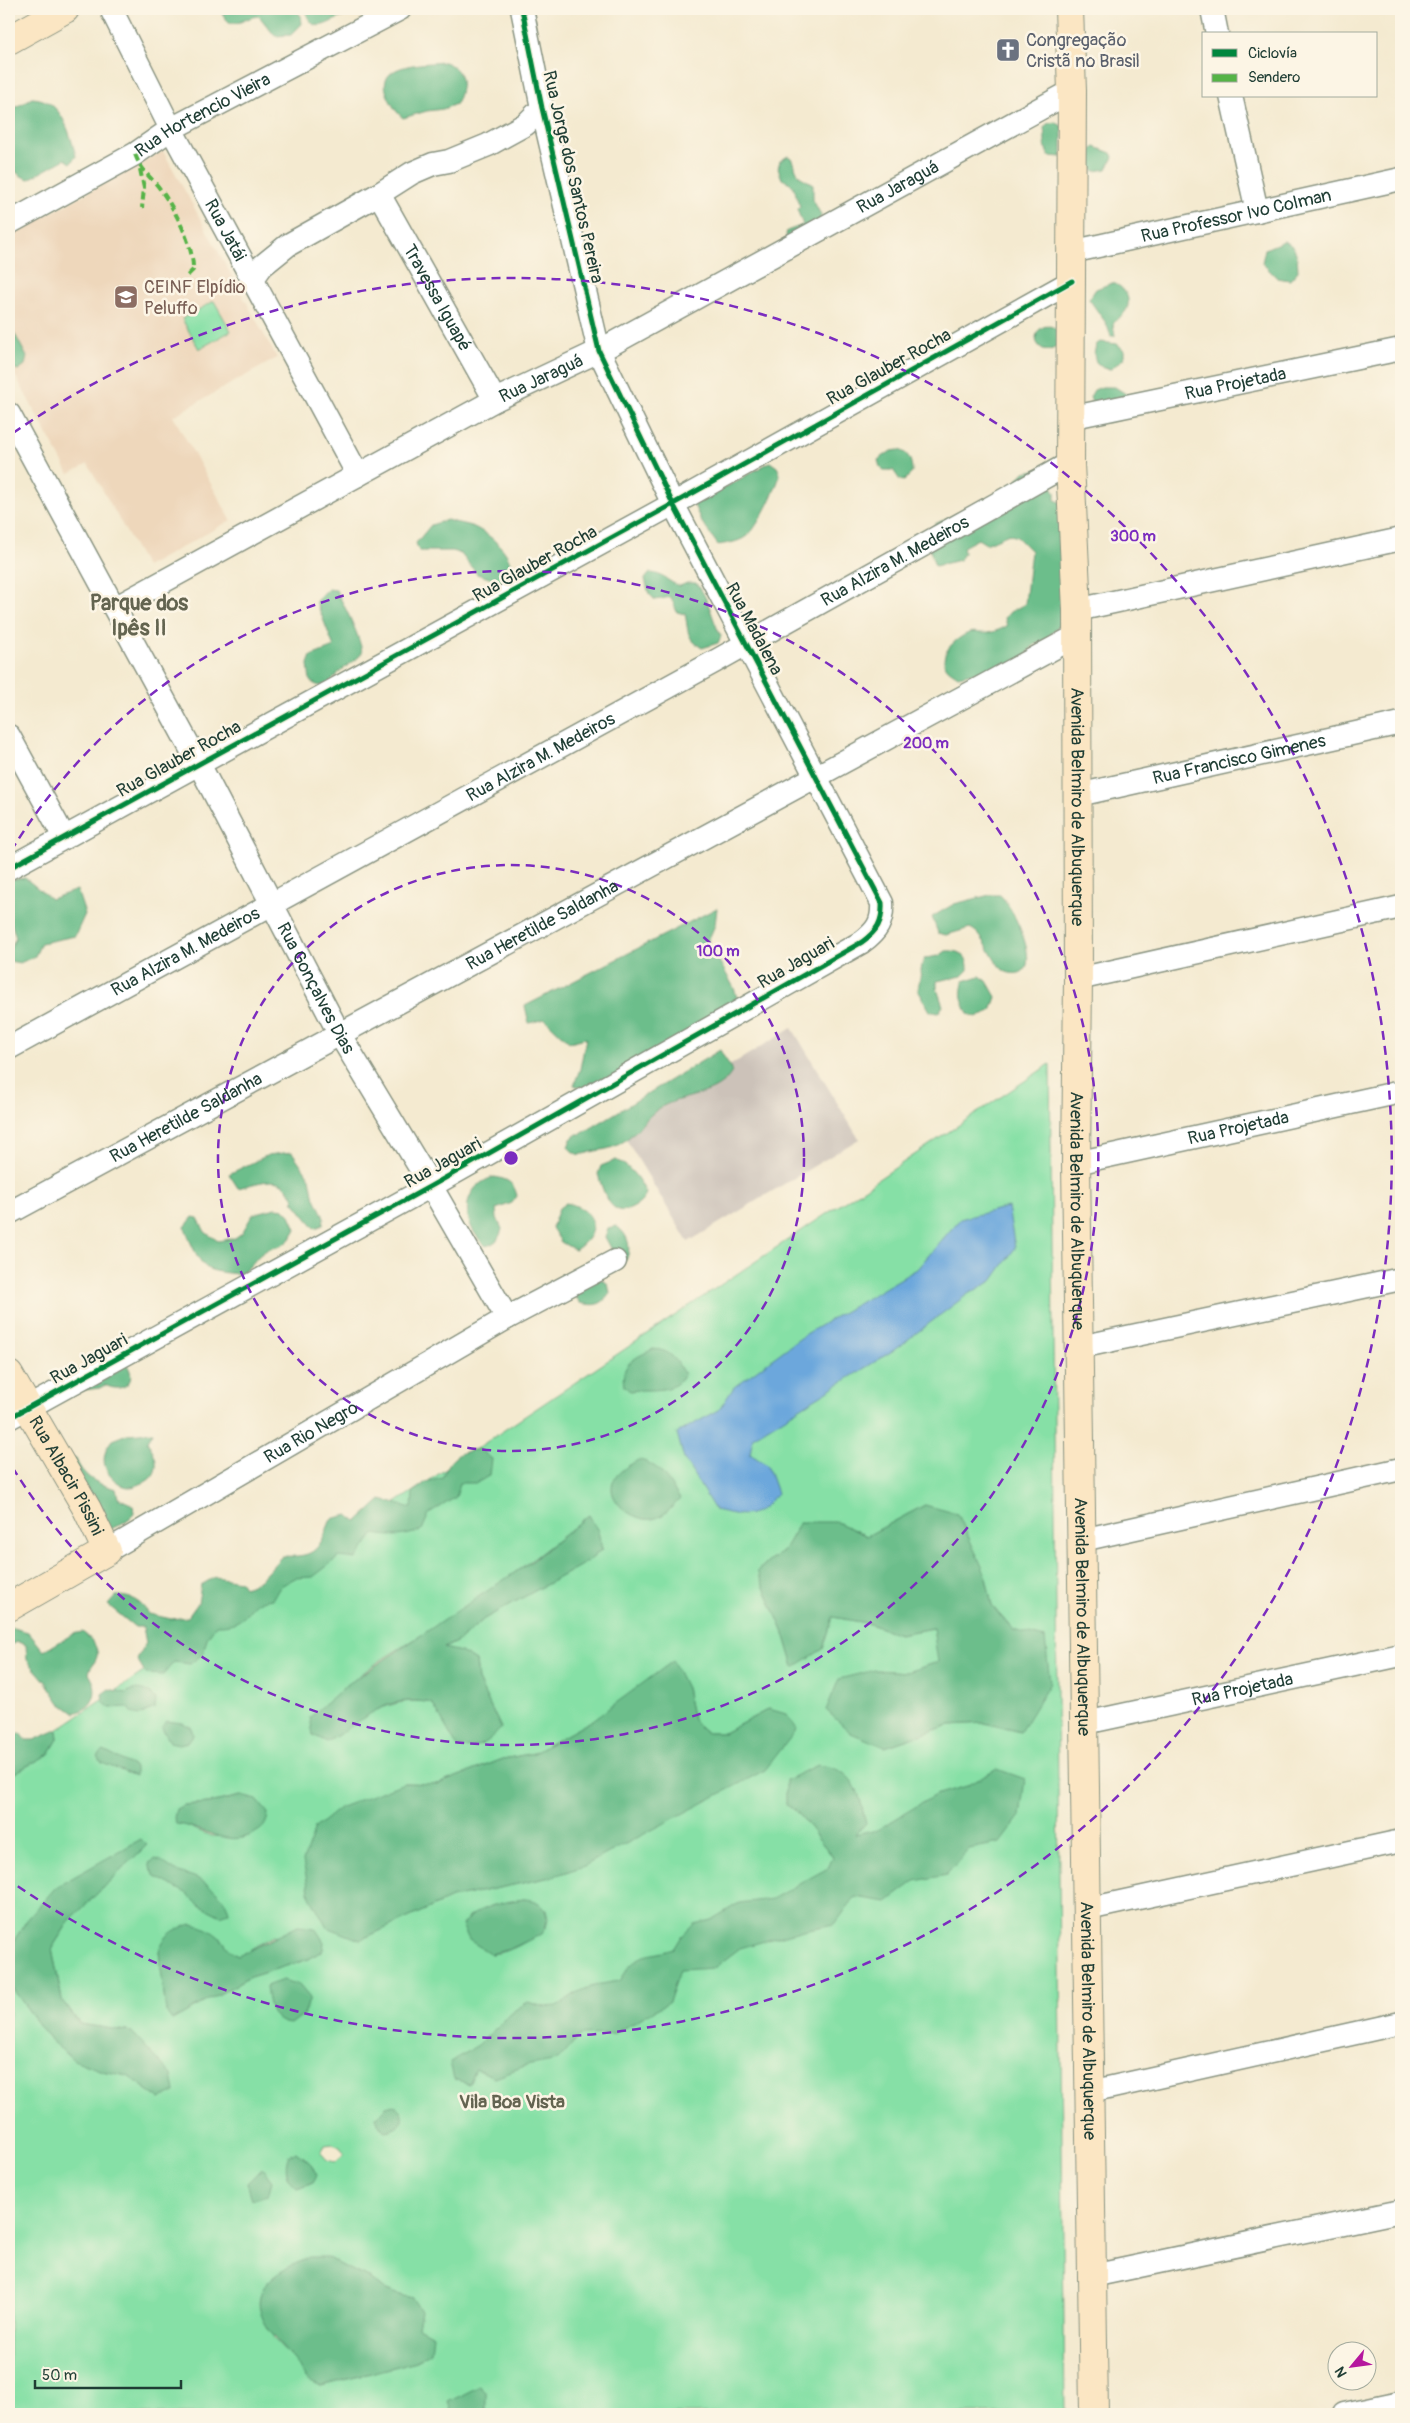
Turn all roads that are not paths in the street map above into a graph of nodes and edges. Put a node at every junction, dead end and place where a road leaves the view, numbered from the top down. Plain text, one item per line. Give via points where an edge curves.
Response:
1 (65, 9) edge
2 (111, 9) edge
3 (400, 9) edge
4 (522, 9) edge
5 (1069, 9) edge
6 (1212, 9) edge
7 (1217, 32) edge
8 (9, 40) edge
9 (1072, 91) junction
10 (1231, 98) edge
11 (542, 108) junction
12 (171, 129) junction
13 (1401, 179) edge
14 (379, 194) junction
15 (1257, 211) junction
16 (9, 223) edge
17 (1071, 252) junction
18 (252, 280) junction
19 (1072, 281) junction
20 (1401, 348) edge
21 (599, 351) junction
22 (495, 400) junction
23 (9, 414) edge
24 (1070, 418) junction
25 (1070, 463) junction
26 (358, 476) junction
27 (673, 504) junction
28 (1401, 539) edge
29 (115, 608) junction
30 (1077, 623) junction
31 (746, 644) junction
32 (1401, 724) edge
33 (9, 736) edge
34 (199, 764) junction
35 (816, 777) junction
36 (1078, 795) junction
37 (64, 837) junction
38 (9, 868) edge
39 (271, 905) junction
40 (1401, 907) edge
41 (882, 920) joint
42 (1078, 979) junction
43 (340, 1035) junction
44 (9, 1048) edge
45 (1401, 1092) edge
46 (1076, 1163) junction
47 (431, 1186) junction
48 (9, 1213) edge
49 (615, 1261) dead end
50 (1401, 1278) edge
51 (507, 1318) junction
52 (1080, 1347) junction
53 (9, 1375) edge
54 (18, 1413) edge
55 (1401, 1469) edge
56 (1082, 1540) junction
57 (107, 1551) junction
58 (9, 1607) edge
59 (1401, 1655) edge
60 (1085, 1723) junction
61 (1401, 1841) edge
62 (1088, 1909) junction
63 (1401, 2023) edge
64 (1090, 2092) junction
65 (1401, 2211) edge
66 (1092, 2276) junction
67 (1401, 2402) edge
68 (1094, 2414) edge
69 (1344, 2414) edge

1 - 8 main road
2 - 12 street, Rua Jatái
3 - 12 street, Rua Hortencio Vieira
4 - 11 street, Rua Jorge dos Santos Pereira
5 - 9 main road, Avenida Belmiro de Albuquerque
6 - 7 street
9 - 17 main road, Avenida Belmiro de Albuquerque
9 - 21 street, Rua Jaraguá
10 - 15 street
11 - 14 street via 526,124 488,145 412,173
11 - 21 street, Rua Jorge dos Santos Pereira
12 - 16 street, Rua Hortencio Vieira via 135,154
12 - 18 street, Rua Jatái
13 - 15 street, Rua Professor Ivo Colman
14 - 18 street via 288,245 262,266
14 - 22 street, Travessa Iguapé
15 - 17 street, Rua Professor Ivo Colman
17 - 19 main road, Avenida Belmiro de Albuquerque
18 - 26 street, Rua Jatái
19 - 24 main road, Avenida Belmiro de Albuquerque
19 - 27 street, Rua Glauber Rocha
20 - 24 street, Rua Projetada
21 - 22 street, Rua Jaraguá
21 - 27 street, Rua Madalena
22 - 26 street, Rua Jaraguá
23 - 29 street, Rua Gonçalves Dias
24 - 25 main road, Avenida Belmiro de Albuquerque
25 - 30 main road, Avenida Belmiro de Albuquerque
25 - 31 street, Rua Alzira M. Medeiros
26 - 29 street, Rua Jaraguá
27 - 31 street, Rua Madalena
27 - 34 street, Rua Glauber Rocha
28 - 30 street
29 - 34 street, Rua Gonçalves Dias
30 - 35 street, Rua Heretilde Saldanha
30 - 36 main road, Avenida Belmiro de Albuquerque
31 - 35 street, Rua Madalena
31 - 39 street, Rua Alzira M. Medeiros
32 - 36 street, Rua Francisco Gimenes
33 - 37 street
34 - 37 street, Rua Glauber Rocha
34 - 39 street, Rua Gonçalves Dias
35 - 41 street, Rua Madalena via 882,903
35 - 43 street, Rua Heretilde Saldanha
36 - 42 main road, Avenida Belmiro de Albuquerque
37 - 38 street, Rua Glauber Rocha
39 - 43 street, Rua Gonçalves Dias
39 - 44 street, Rua Alzira M. Medeiros
40 - 42 street
41 - 47 street, Rua Jaguari via 874,933 862,942
42 - 46 main road, Avenida Belmiro de Albuquerque
43 - 47 street, Rua Gonçalves Dias
43 - 48 street, Rua Heretilde Saldanha
45 - 46 street, Rua Projetada
46 - 52 main road, Avenida Belmiro de Albuquerque
47 - 51 street, Rua Gonçalves Dias
47 - 54 street, Rua Jaguari
49 - 51 street, Rua Rio Negro
50 - 52 street
51 - 57 street, Rua Rio Negro
52 - 56 main road, Avenida Belmiro de Albuquerque
53 - 54 main road, Rua Albacir Pissini
54 - 57 main road, Rua Albacir Pissini via 87,1509
55 - 56 street
56 - 60 main road, Avenida Belmiro de Albuquerque
57 - 58 main road, Rua Rio Negro
59 - 60 street, Rua Projetada
60 - 62 main road, Avenida Belmiro de Albuquerque
61 - 62 street
62 - 64 main road, Avenida Belmiro de Albuquerque
63 - 64 street
64 - 66 main road, Avenida Belmiro de Albuquerque
65 - 66 street
66 - 68 main road, Avenida Belmiro de Albuquerque
67 - 69 street

